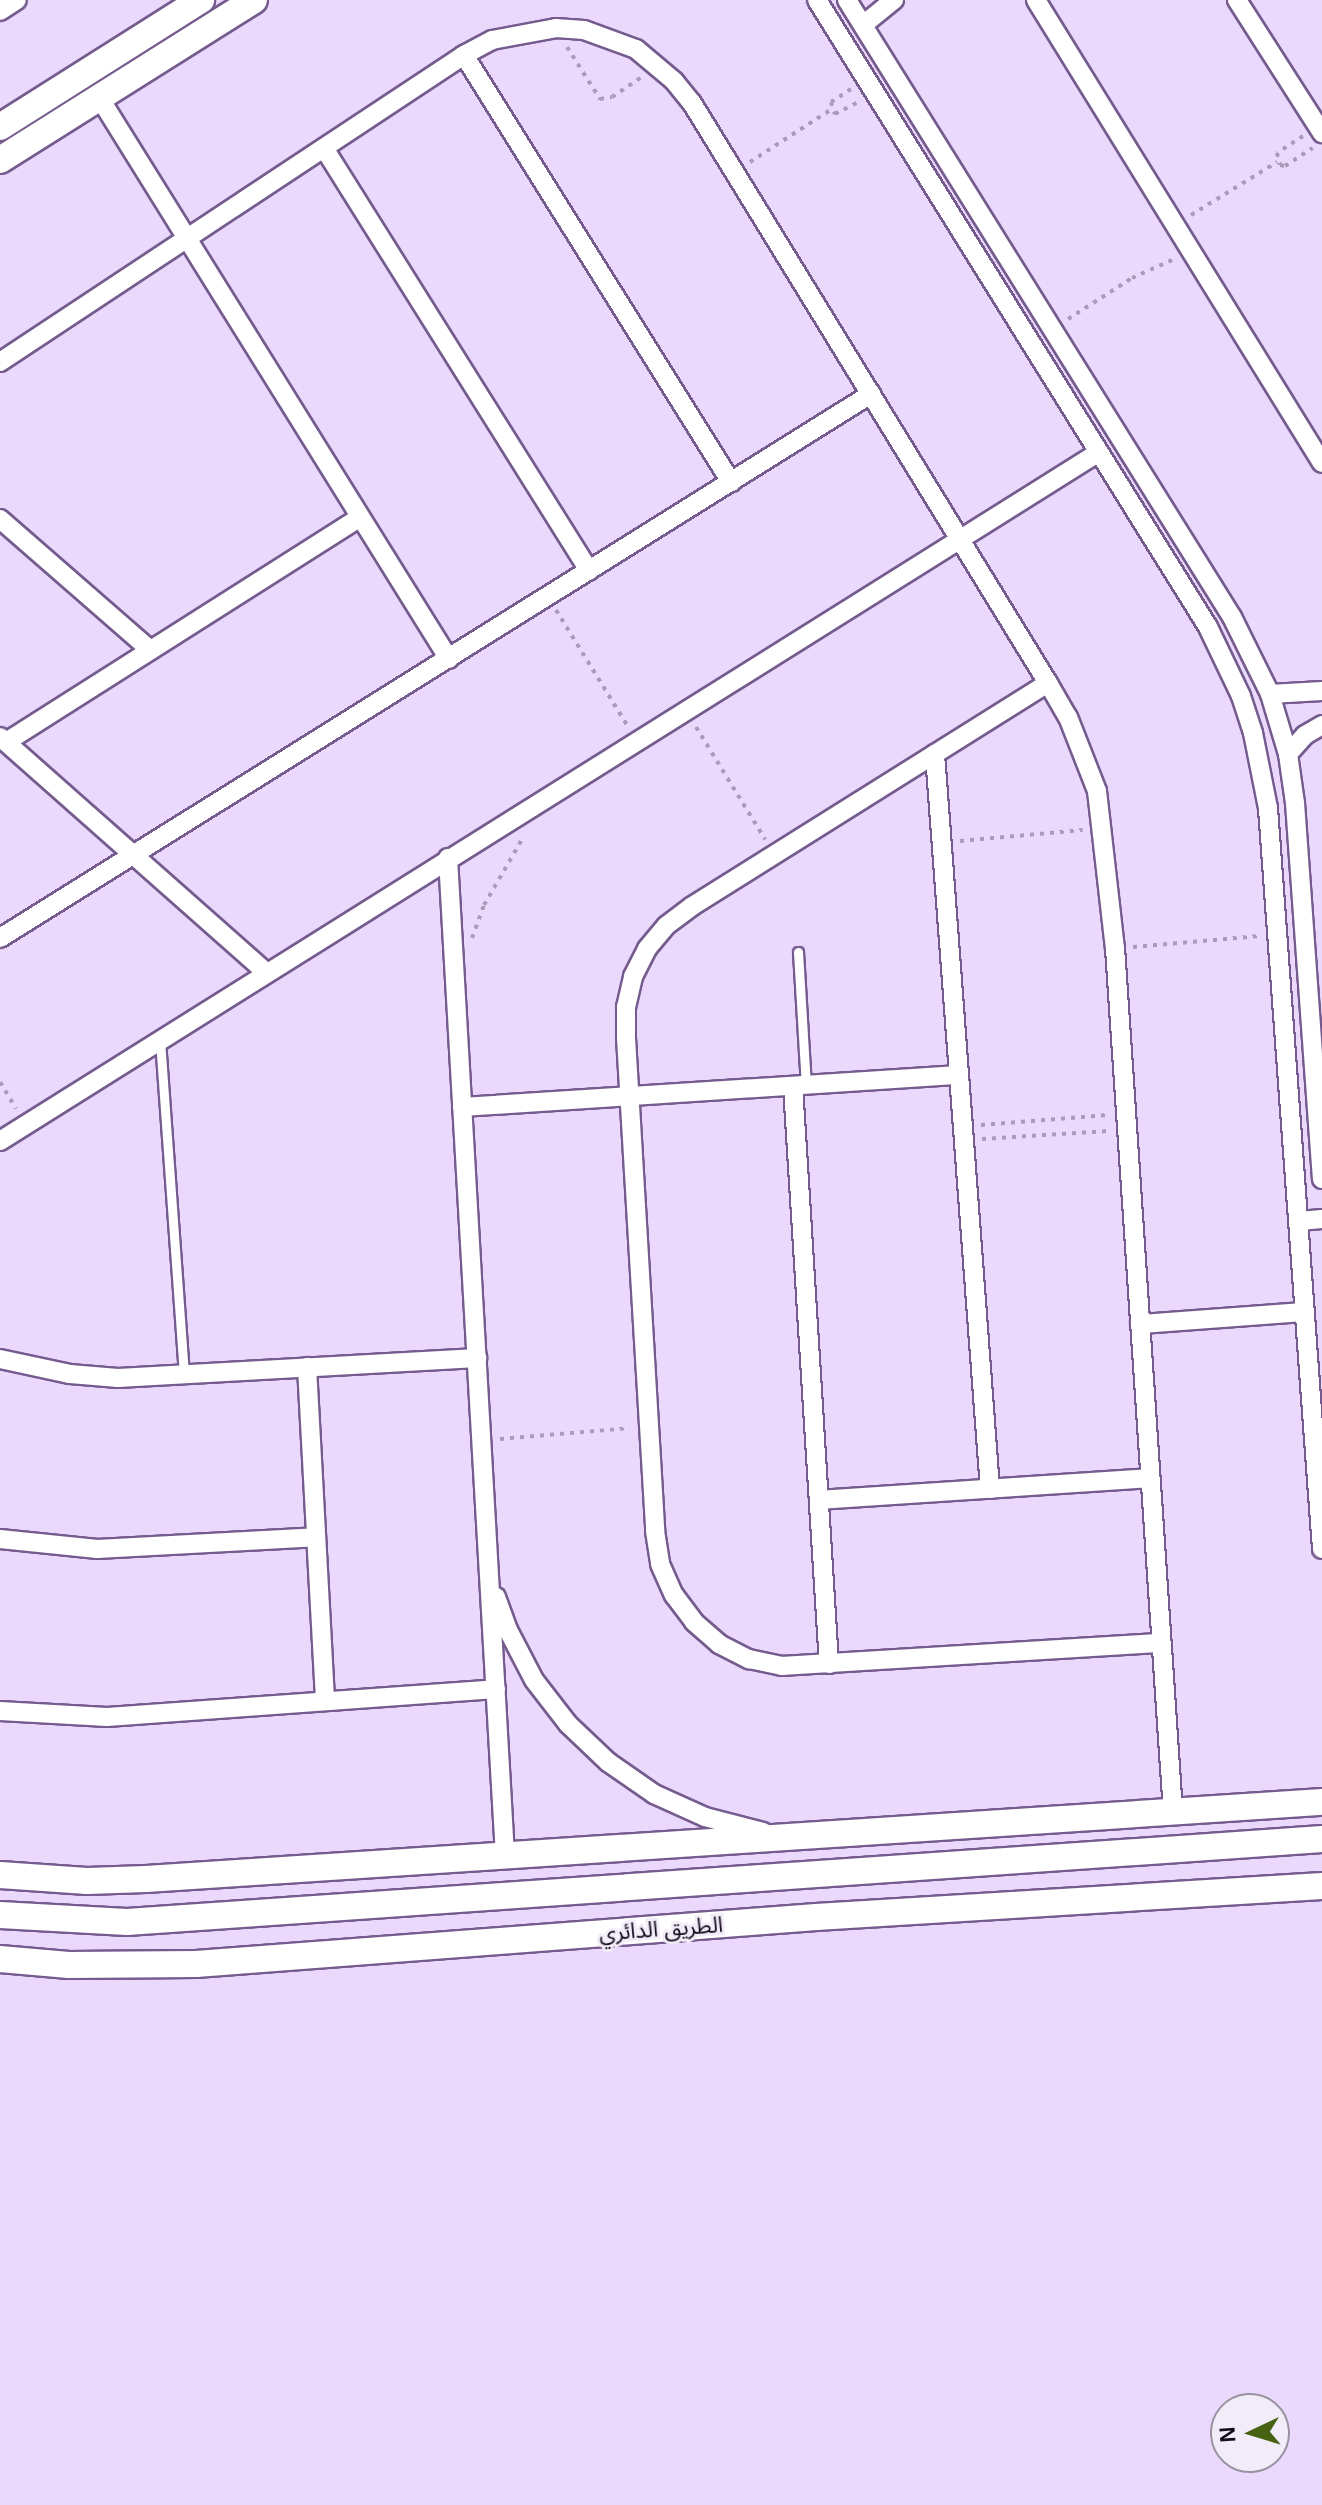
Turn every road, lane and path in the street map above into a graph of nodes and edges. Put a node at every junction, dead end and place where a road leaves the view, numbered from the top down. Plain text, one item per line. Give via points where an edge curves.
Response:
1 (17, 0) edge
2 (201, 0) edge
3 (254, 0) edge
4 (817, 0) edge
5 (847, 0) edge
6 (894, 0) edge
7 (1036, 0) edge
8 (1237, 0) edge
9 (0, 11) edge
10 (863, 25) junction
11 (556, 28) junction
12 (464, 55) junction
13 (659, 65) junction
14 (870, 86) junction
15 (99, 97) junction
16 (832, 109) junction
17 (0, 127) edge
18 (1321, 134) edge
19 (324, 148) junction
20 (0, 160) edge
21 (1277, 162) junction
22 (734, 172) junction
23 (1175, 224) junction
24 (187, 238) junction
25 (1190, 249) junction
26 (1021, 280) junction
27 (1001, 294) junction
28 (1052, 329) junction
29 (0, 362) edge
30 (871, 394) junction
31 (1099, 452) junction
32 (1322, 463) edge
33 (731, 482) junction
34 (360, 517) junction
35 (0, 519) edge
36 (960, 539) junction
37 (589, 571) junction
38 (548, 597) junction
39 (150, 650) junction
40 (449, 659) junction
41 (1048, 683) junction
42 (1322, 691) edge
43 (1270, 694) junction
44 (686, 710) junction
45 (1322, 725) edge
46 (3, 739) edge
47 (637, 741) junction
48 (935, 754) junction
49 (1288, 754) junction
50 (1104, 828) junction
51 (527, 832) dead end
52 (942, 843) junction
53 (775, 854) junction
54 (135, 855) junction
55 (448, 858) junction
56 (1278, 935) junction
57 (0, 938) edge
58 (1115, 948) junction
59 (467, 951) dead end
60 (798, 952) dead end
61 (267, 973) junction
62 (160, 1040) junction
63 (959, 1075) junction
64 (0, 1082) edge
65 (800, 1085) junction
66 (629, 1096) junction
67 (462, 1107) junction
68 (1126, 1122) junction
69 (26, 1124) junction
70 (1320, 1126) edge
71 (963, 1134) junction
72 (0, 1141) edge
73 (1322, 1179) edge
74 (1322, 1219) edge
75 (1299, 1221) junction
76 (1305, 1312) junction
77 (1140, 1324) junction
78 (477, 1358) junction
79 (0, 1359) edge
80 (307, 1367) junction
81 (184, 1374) junction
82 (648, 1426) junction
83 (481, 1440) junction
84 (1150, 1478) junction
85 (990, 1489) junction
86 (819, 1500) junction
87 (316, 1537) junction
88 (0, 1539) edge
89 (1322, 1549) edge
90 (489, 1577) junction
91 (1161, 1643) junction
92 (829, 1664) junction
93 (496, 1689) junction
94 (325, 1701) junction
95 (0, 1711) edge
96 (1321, 1802) edge
97 (1241, 1808) junction
98 (1173, 1813) junction
99 (814, 1838) junction
100 (1322, 1839) edge
101 (1244, 1845) junction
102 (505, 1857) junction
103 (813, 1874) junction
104 (0, 1875) edge
105 (189, 1876) junction
106 (1322, 1886) edge
107 (0, 1915) edge
108 (816, 1917) junction
109 (193, 1918) junction
110 (0, 1959) edge

1 - 9 street
2 - 17 main road
3 - 15 main road
4 - 14 street
5 - 10 street
6 - 10 street
7 - 23 street
8 - 18 street
10 - 26 street
11 - 12 street via 492,40
11 - 13 street via 611,37
11 - 13 path via 600,99 612,97
12 - 19 street
12 - 33 street
13 - 22 street via 692,103
14 - 16 path via 831,102
14 - 16 path via 839,115
14 - 27 street
15 - 20 main road
15 - 24 street
16 - 22 path
18 - 21 path via 1277,153
18 - 21 path via 1285,166
19 - 24 street
19 - 37 street
21 - 23 path
22 - 30 street
23 - 25 street
24 - 29 street
24 - 34 street
25 - 28 path
25 - 32 street
26 - 27 street
26 - 28 street
27 - 31 street
28 - 43 street via 1232,617
30 - 33 street
30 - 36 street
31 - 36 street
31 - 56 street via 1208,627 1241,696 1268,808
33 - 37 street
34 - 39 street
34 - 40 street
35 - 39 street
36 - 41 street
36 - 44 street
37 - 38 street
38 - 40 street
38 - 47 path
39 - 46 street
40 - 54 street
41 - 48 street
41 - 50 street via 1084,754
42 - 43 street
43 - 49 street
44 - 47 street
44 - 53 path
45 - 49 street
46 - 54 street
47 - 55 street
48 - 52 street
48 - 53 street
49 - 70 street
50 - 52 path
50 - 58 street
51 - 59 path via 484,905
52 - 63 street
53 - 66 street via 691,907 647,949 626,1007
54 - 57 street
54 - 61 street
55 - 61 street
55 - 67 street
56 - 58 path
56 - 75 street
58 - 68 street
60 - 65 lane
61 - 62 street
62 - 69 street
62 - 81 lane
63 - 65 street
63 - 71 street
64 - 69 path
65 - 66 street
65 - 86 street
66 - 67 street
66 - 82 street
67 - 78 street
68 - 71 path
68 - 71 path
68 - 77 street
69 - 72 street
70 - 73 street
71 - 85 street
74 - 75 street
75 - 76 street
76 - 77 street
76 - 89 street
77 - 84 street
78 - 80 street
78 - 83 street
79 - 81 street via 118,1378
80 - 81 street
80 - 87 street
82 - 83 path
82 - 92 street via 660,1564 694,1622 719,1644 749,1659 782,1666
83 - 90 street
84 - 85 street
84 - 91 street
85 - 86 street
86 - 92 street
87 - 88 street via 97,1549
87 - 94 street
90 - 93 street
90 - 99 street via 534,1680 568,1724 608,1762 654,1794 705,1817 759,1832
91 - 92 street
91 - 98 street
93 - 94 street
93 - 102 street
94 - 95 street via 107,1717
96 - 97 main road
97 - 98 main road
97 - 101 main road
98 - 99 main road
99 - 102 main road
100 - 101 main road, الطريق الدائري
101 - 103 main road, الطريق الدائري
102 - 105 main road
103 - 108 main road
103 - 109 main road, الطريق الدائري
104 - 105 main road via 87,1881
105 - 109 main road
106 - 108 main road, الطريق الدائري
107 - 109 main road, الطريق الدائري via 127,1922
108 - 110 main road, الطريق الدائري via 196,1964 69,1965

